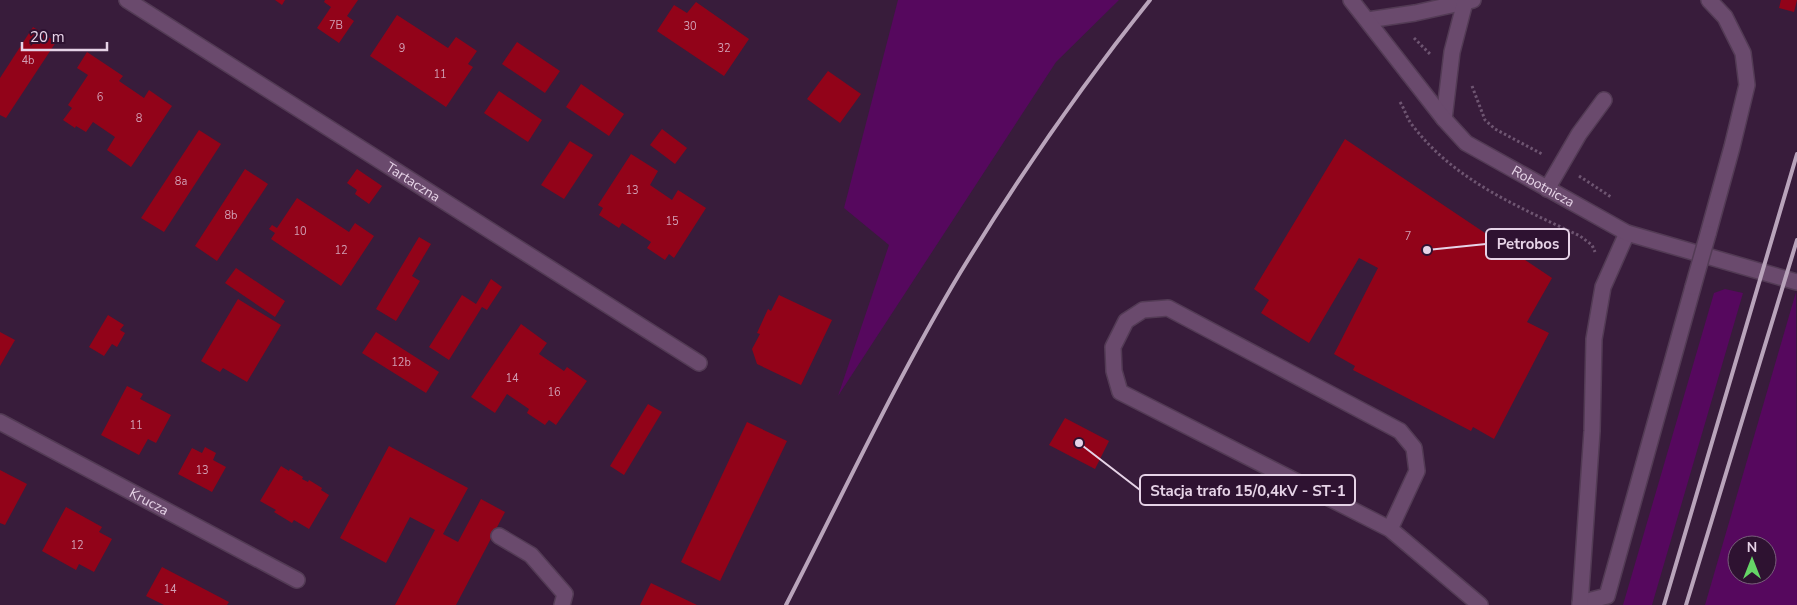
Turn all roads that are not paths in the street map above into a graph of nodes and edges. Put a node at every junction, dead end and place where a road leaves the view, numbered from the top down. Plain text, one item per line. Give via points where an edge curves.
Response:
1 (127, 0) edge
2 (1351, 0) edge
3 (1710, 0) edge
4 (1469, 1) edge
5 (1368, 20) junction
6 (1604, 100) dead end
7 (1444, 119) junction
8 (1547, 189) junction
9 (1627, 233) junction
10 (1797, 282) edge
11 (699, 363) dead end
12 (0, 422) edge
13 (1390, 529) junction
14 (499, 536) dead end
15 (298, 580) dead end
16 (1580, 604) edge
17 (562, 605) edge
18 (1480, 605) edge

1 - 11 street, Tartaczna
2 - 5 street, Robotnicza
3 - 16 street, bridge via 1725,18 1743,53 1747,86 1607,596
4 - 5 street
4 - 7 street via 1452,52
5 - 7 street, Robotnicza
6 - 8 street via 1579,134
7 - 8 street, Robotnicza via 1466,143
8 - 9 street, Robotnicza
9 - 10 street, Robotnicza
9 - 16 street via 1603,288 1594,339 1592,432
12 - 15 street, Krucza
13 - 13 street via 1417,471 1414,448 1400,430 1168,308 1143,310 1126,321 1113,347 1114,371 1120,392
13 - 18 street
14 - 17 street via 531,555 565,594

